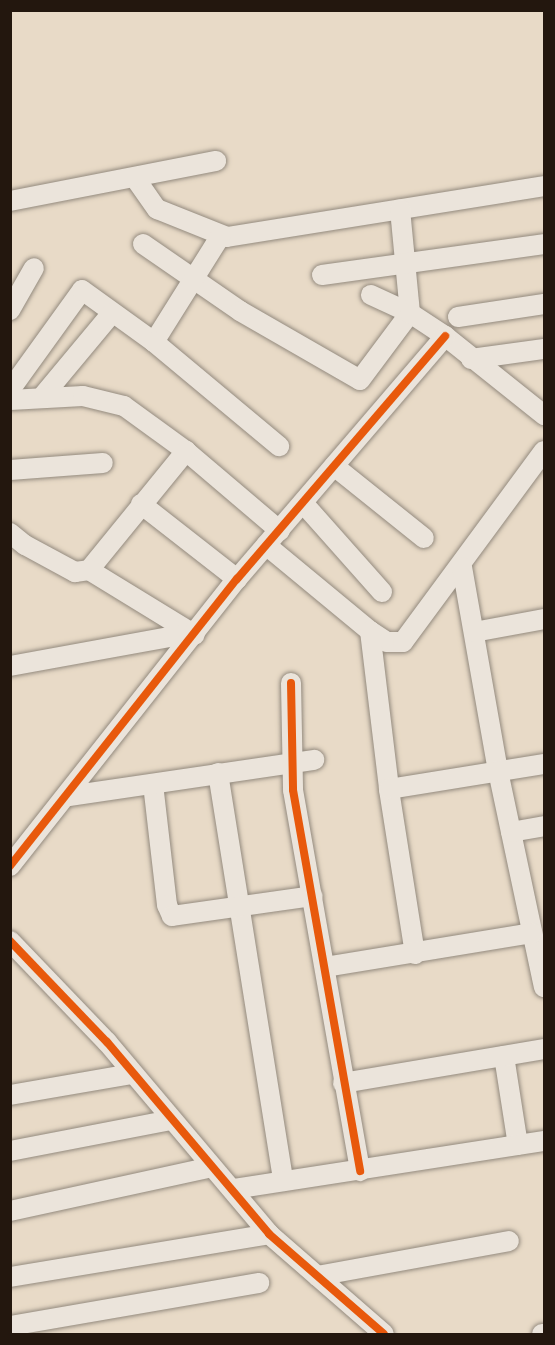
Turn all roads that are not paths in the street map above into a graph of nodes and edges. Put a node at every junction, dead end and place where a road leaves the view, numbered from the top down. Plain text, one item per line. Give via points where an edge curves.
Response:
1 (216, 161) dead end
2 (135, 178) junction
3 (544, 186) edge
4 (10, 201) edge
5 (400, 209) junction
6 (221, 235) junction
7 (143, 244) dead end
8 (544, 244) edge
9 (405, 263) junction
10 (34, 268) dead end
11 (322, 276) dead end
12 (192, 280) junction
13 (371, 295) dead end
14 (544, 304) edge
15 (10, 310) edge
16 (112, 313) junction
17 (410, 313) junction
18 (458, 317) dead end
19 (445, 336) junction
20 (154, 342) junction
21 (544, 349) edge
22 (471, 359) junction
23 (10, 390) edge
24 (42, 397) junction
25 (10, 400) edge
26 (544, 415) edge
27 (279, 446) dead end
28 (186, 451) junction
29 (544, 451) edge
30 (104, 463) dead end
31 (334, 466) junction
32 (10, 470) edge
33 (303, 503) junction
34 (141, 504) junction
35 (273, 538) junction
36 (423, 538) dead end
37 (15, 543) edge
38 (462, 567) junction
39 (89, 570) junction
40 (237, 579) junction
41 (382, 592) dead end
42 (544, 619) edge
43 (370, 630) junction
44 (474, 632) junction
45 (194, 634) junction
46 (10, 666) edge
47 (291, 683) dead end
48 (314, 760) dead end
49 (290, 763) junction
50 (544, 764) edge
51 (498, 771) junction
52 (218, 773) junction
53 (153, 784) junction
54 (389, 789) junction
55 (69, 796) junction
56 (544, 826) edge
57 (512, 832) junction
58 (10, 866) edge
59 (313, 896) junction
60 (238, 907) junction
61 (532, 933) junction
62 (10, 941) edge
63 (416, 954) junction
64 (325, 967) junction
65 (544, 987) edge
66 (544, 1049) edge
67 (504, 1056) junction
68 (132, 1074) junction
69 (343, 1083) junction
70 (10, 1095) edge
71 (171, 1120) junction
72 (544, 1141) edge
73 (518, 1145) junction
74 (10, 1151) edge
75 (211, 1167) junction
76 (360, 1171) junction
77 (283, 1181) junction
78 (233, 1189) junction
79 (10, 1211) edge
80 (269, 1234) junction
81 (509, 1241) dead end
82 (317, 1276) junction
83 (10, 1277) edge
84 (259, 1283) dead end
85 (10, 1326) edge
86 (62, 1326) edge
87 (384, 1335) edge

1 - 2 street
2 - 4 street
2 - 6 street via 157,209
3 - 5 street
5 - 6 street via 234,237
5 - 9 street
6 - 12 street
7 - 12 street
8 - 9 street
9 - 11 street
9 - 17 street
10 - 15 street
12 - 17 street via 360,380
12 - 20 street
13 - 17 street
14 - 18 street
16 - 20 street
16 - 23 street via 84,291 78,291
16 - 24 street
17 - 19 street
19 - 22 street
19 - 31 street
20 - 27 street
21 - 22 street
22 - 26 street
24 - 25 street
24 - 28 street via 83,396 112,401
28 - 34 street
28 - 35 street
29 - 38 street
30 - 32 street
31 - 33 street
31 - 36 street
33 - 35 street
33 - 41 street
34 - 39 street
34 - 40 street
35 - 40 street
35 - 43 street
37 - 39 street via 75,572
38 - 43 street via 411,637 403,642 387,642
38 - 44 street
39 - 45 street
40 - 45 street
42 - 44 street
43 - 54 street
44 - 51 street
45 - 46 street
45 - 55 street
47 - 49 street
48 - 49 street
49 - 52 street
49 - 59 street
50 - 51 street
51 - 54 street
51 - 57 street
52 - 53 street
52 - 60 street
53 - 55 street
53 - 60 street via 169,911 177,916
54 - 63 street
55 - 58 street
56 - 57 street
57 - 61 street
59 - 60 street
59 - 64 street
60 - 77 street
61 - 63 street
61 - 65 street
62 - 68 street
63 - 64 street
64 - 69 street
66 - 67 street
67 - 69 street
67 - 73 street
68 - 70 street
68 - 71 street
69 - 76 street
71 - 74 street
71 - 75 street
72 - 73 street
73 - 76 street
75 - 78 street
75 - 79 street
76 - 77 street
77 - 78 street
78 - 80 street
80 - 82 street
80 - 83 street
81 - 82 street
82 - 87 street
84 - 86 street
85 - 86 street

